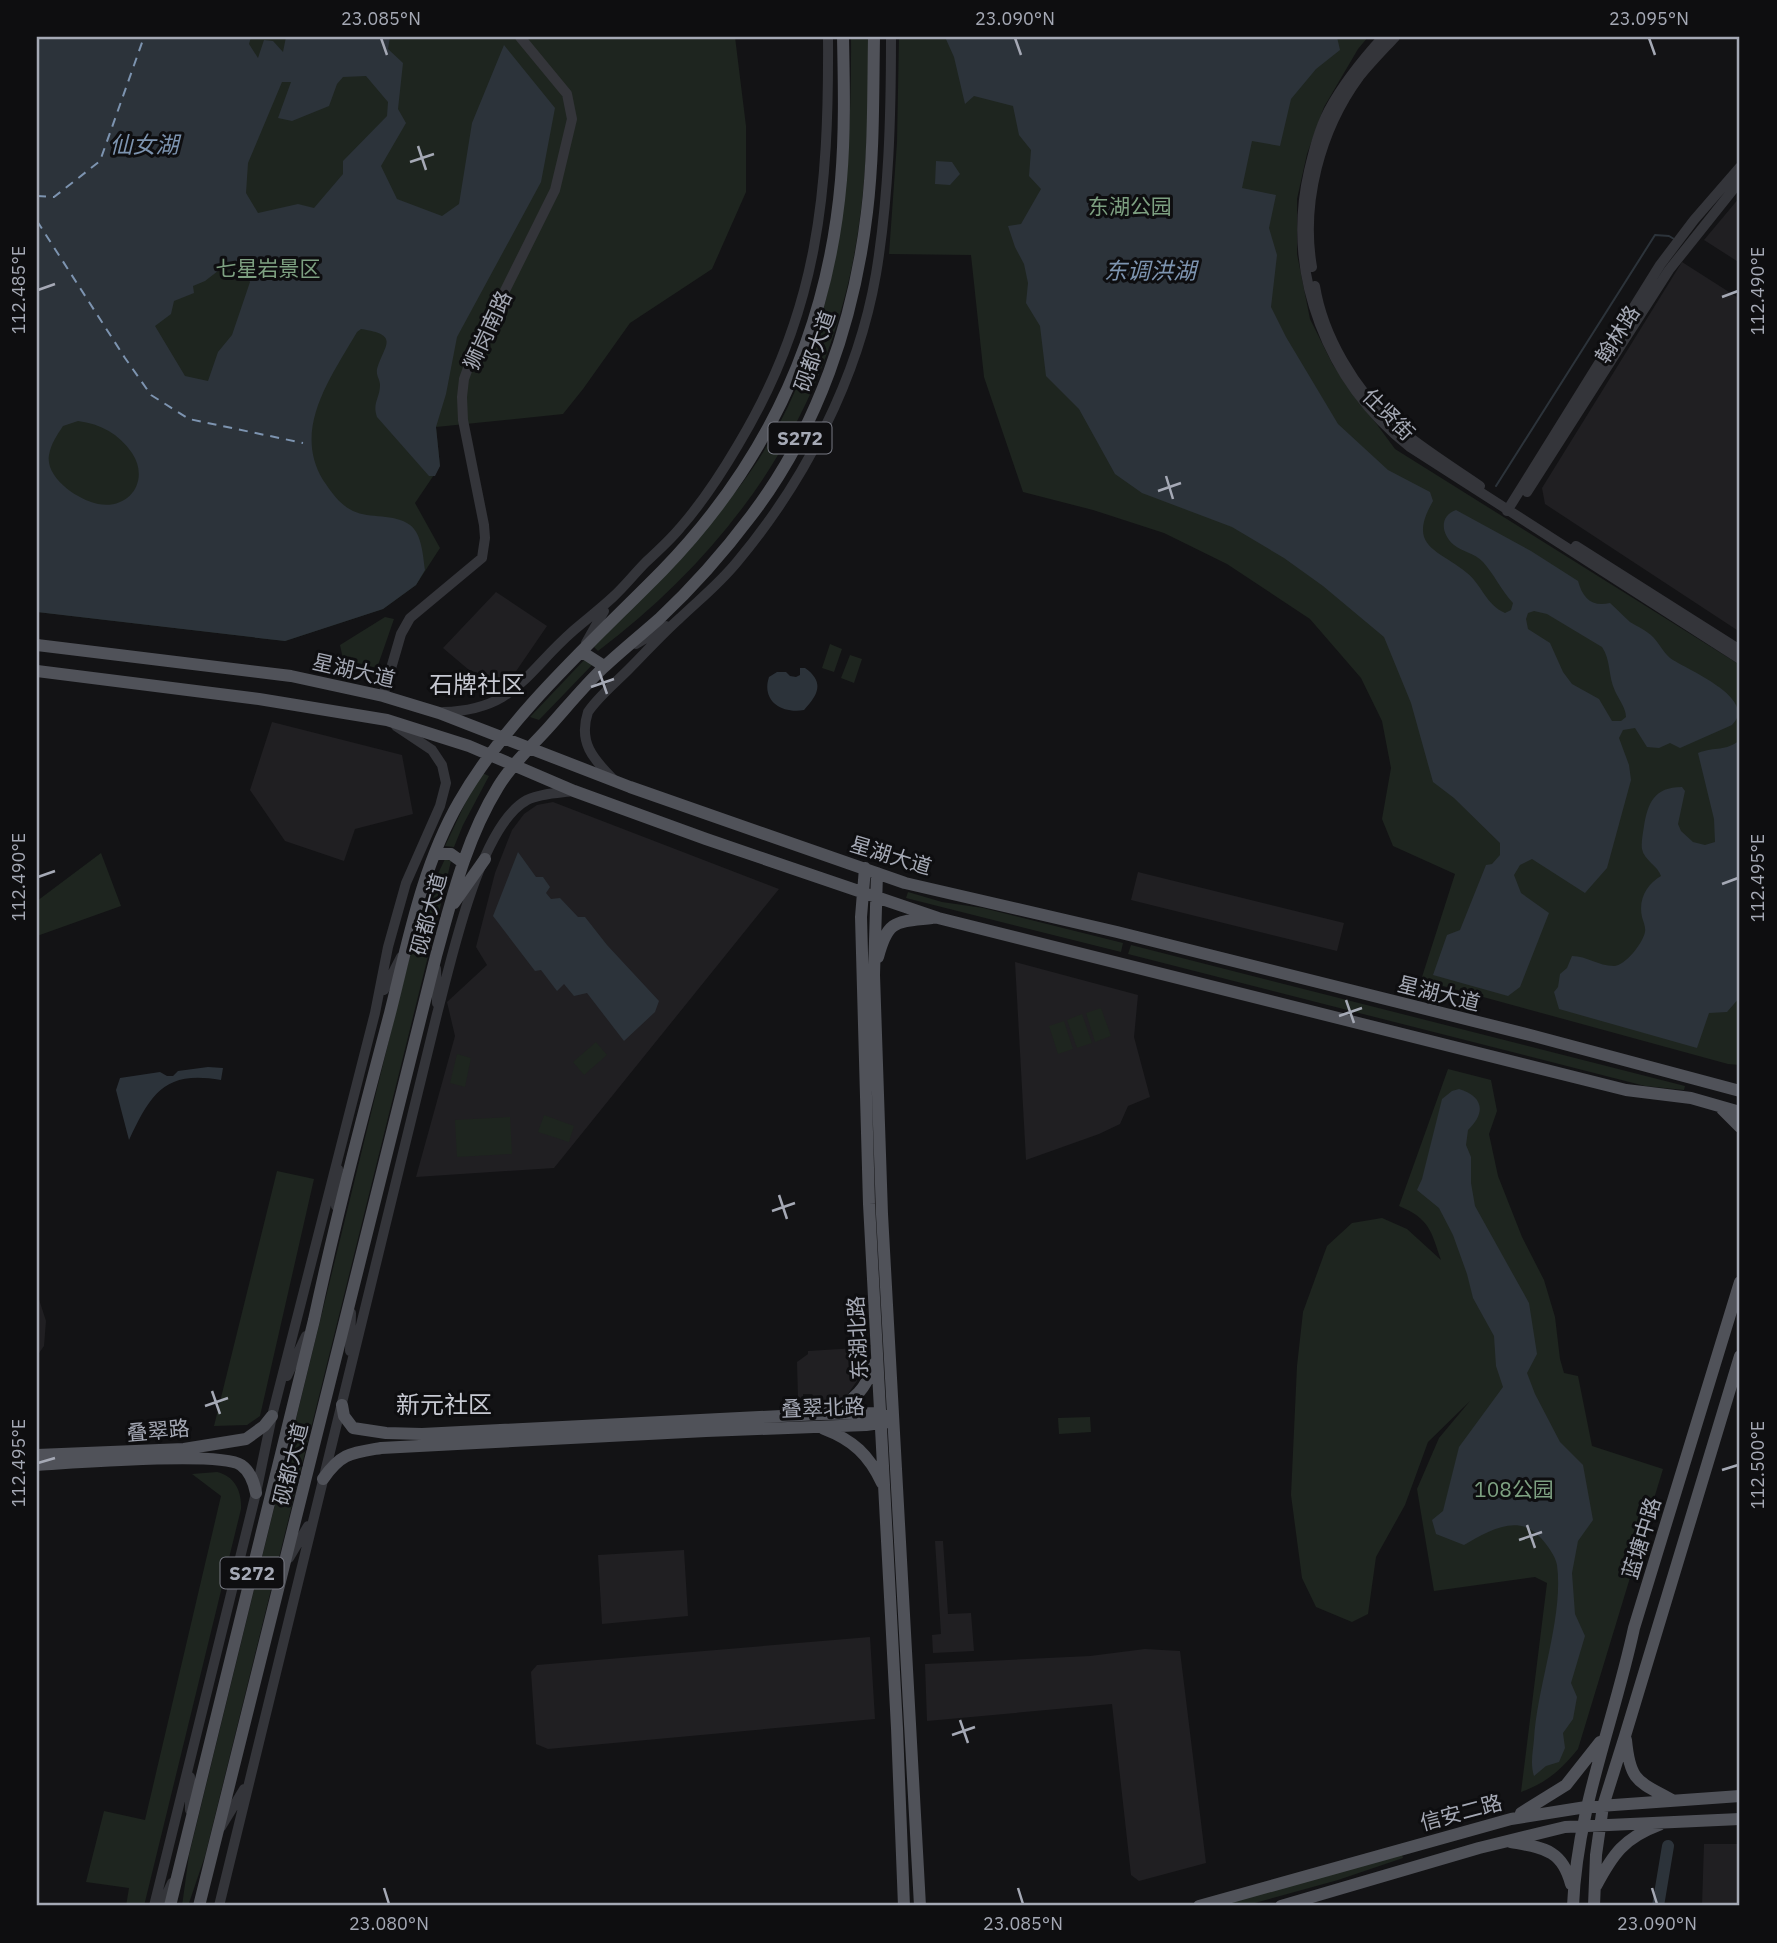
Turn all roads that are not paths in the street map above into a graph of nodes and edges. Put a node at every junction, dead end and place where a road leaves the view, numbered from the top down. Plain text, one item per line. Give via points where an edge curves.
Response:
1 (520, 37) edge
2 (828, 37) edge
3 (843, 37) edge
4 (874, 37) edge
5 (891, 37) edge
6 (1382, 37) edge
7 (1395, 37) edge
8 (1740, 167) edge
9 (1740, 181) edge
10 (723, 499) junction
11 (1511, 510) junction
12 (680, 528) junction
13 (614, 596) junction
14 (680, 618) junction
15 (37, 645) edge
16 (1740, 650) edge
17 (582, 652) junction
18 (621, 653) junction
19 (1740, 659) edge
20 (604, 666) junction
21 (37, 671) edge
22 (388, 697) junction
23 (439, 713) junction
24 (387, 720) junction
25 (504, 737) junction
26 (531, 748) junction
27 (489, 754) junction
28 (514, 766) junction
29 (613, 779) junction
30 (630, 787) junction
31 (574, 791) junction
32 (626, 810) junction
33 (435, 854) junction
34 (485, 859) junction
35 (462, 862) junction
36 (871, 871) junction
37 (861, 893) junction
38 (875, 898) junction
39 (448, 912) junction
40 (938, 918) junction
41 (408, 944) junction
42 (436, 956) junction
43 (868, 975) junction
44 (375, 1013) junction
45 (437, 1014) junction
46 (1696, 1079) junction
47 (1738, 1090) edge
48 (1690, 1098) junction
49 (1719, 1106) junction
50 (1740, 1112) edge
51 (1740, 1127) edge
52 (340, 1144) junction
53 (335, 1222) junction
54 (1740, 1282) edge
55 (351, 1301) junction
56 (1736, 1307) edge
57 (314, 1320) junction
58 (1740, 1356) edge
59 (877, 1358) junction
60 (350, 1369) junction
61 (885, 1383) junction
62 (279, 1393) junction
63 (342, 1405) junction
64 (272, 1416) junction
65 (885, 1418) junction
66 (820, 1421) junction
67 (386, 1433) junction
68 (212, 1444) junction
69 (381, 1448) junction
70 (37, 1455) edge
71 (208, 1459) junction
72 (37, 1465) edge
73 (323, 1479) junction
74 (885, 1490) junction
75 (256, 1493) junction
76 (314, 1514) junction
77 (283, 1568) junction
78 (1649, 1578) junction
79 (1671, 1583) junction
80 (1625, 1736) junction
81 (1603, 1738) junction
82 (190, 1759) junction
83 (250, 1778) junction
84 (1740, 1796) edge
85 (1672, 1800) junction
86 (1603, 1806) junction
87 (1586, 1807) junction
88 (1511, 1819) junction
89 (1740, 1819) edge
90 (1671, 1821) junction
91 (1600, 1825) junction
92 (190, 1826) junction
93 (1583, 1826) junction
94 (217, 1834) junction
95 (1504, 1841) junction
96 (1402, 1848) junction
97 (180, 1867) junction
98 (1408, 1870) junction
99 (1594, 1889) junction
100 (1573, 1900) edge
101 (155, 1906) edge
102 (161, 1906) edge
103 (170, 1906) edge
104 (199, 1906) edge
105 (219, 1906) edge
106 (904, 1906) edge
107 (920, 1906) edge
108 (1199, 1906) edge
109 (1281, 1906) edge
110 (1594, 1906) edge

1 - 22 street, 狮岗南路 via 567,94 572,119 555,190 464,379 463,421 484,525 482,558 411,618 401,634
2 - 12 street via 824,178 805,293 770,388 729,461
3 - 10 main road, 砚都大道 / S272 via 841,181 820,300 808,342 782,401
4 - 18 main road, 砚都大道 / S272 via 867,212 850,307 832,367 807,425 751,516 687,590
5 - 14 street via 889,149 880,245 870,303 853,358 822,432 783,500 710,593
6 - 11 street via 1352,71 1328,112 1314,149 1303,219 1309,293 1339,366 1387,429
7 - 11 street, 仕贤街 via 1359,77 1336,115 1321,153 1310,220 1316,291 1327,327 1366,394 1400,429
8 - 11 street, 翰林路 via 1660,265
9 - 11 street, 翰林路 via 1669,270
10 - 12 street
10 - 17 main road, 砚都大道 / S272 via 686,546
11 - 16 street, 仕贤街
11 - 19 street
12 - 13 street
13 - 17 street
13 - 23 street via 511,694 478,709
14 - 18 street
14 - 29 street via 588,712 586,744
15 - 22 main road, 星湖大道 via 291,676
17 - 20 main road
17 - 25 main road, 砚都大道 / S272
18 - 20 main road, 砚都大道 / S272
20 - 26 main road, 砚都大道 / S272
21 - 24 main road, 星湖大道
22 - 23 main road, 星湖大道
22 - 24 main road via 397,708
23 - 25 main road, 星湖大道
24 - 27 main road, 星湖大道
24 - 44 street, 砚都大道 via 432,750 446,783 406,883
25 - 26 main road, 星湖大道
25 - 27 main road, 砚都大道 / S272
26 - 28 main road, 砚都大道 / S272
26 - 29 main road, 星湖大道
27 - 28 main road, 星湖大道
27 - 33 main road, 砚都大道 / S272 via 459,802
28 - 31 main road, 星湖大道
28 - 35 main road, 砚都大道 / S272 via 487,806
29 - 30 main road, 星湖大道
30 - 32 main road via 622,798
30 - 36 main road, 星湖大道
31 - 32 main road, 星湖大道
31 - 34 street, 砚都大道 via 535,797 518,806 498,831
32 - 37 main road, 星湖大道
33 - 35 main road via 451,854
33 - 41 main road, 砚都大道 / S272
34 - 39 main road
34 - 45 street, 砚都大道
35 - 39 main road, 砚都大道 / S272
36 - 37 main road, 东湖北路
36 - 38 main road, 东湖北路
36 - 46 main road, 星湖大道
37 - 38 main road, 星湖大道
37 - 43 main road, 东湖北路
38 - 40 main road, 星湖大道
38 - 43 main road, 东湖北路
39 - 42 main road, 砚都大道 / S272
40 - 43 main road via 891,927
40 - 48 main road, 星湖大道 via 1626,1090
41 - 44 street
41 - 53 main road, 砚都大道 / S272
42 - 45 street
42 - 55 main road, 砚都大道 / S272
43 - 59 main road, 东湖北路 via 869,1203
43 - 61 main road, 东湖北路 via 882,1214
44 - 52 street, 砚都大道
45 - 60 street, 砚都大道
46 - 47 main road, 星湖大道
46 - 48 main road
48 - 49 main road, 星湖大道
49 - 50 main road, 星湖大道
49 - 51 main road
52 - 53 street
52 - 62 street, 砚都大道
53 - 57 main road, 砚都大道 / S272
54 - 56 main road, 蓝塘中路
55 - 60 street
55 - 77 main road, 砚都大道 / S272
56 - 78 main road, 蓝塘中路
57 - 62 street
57 - 92 main road, 砚都大道 / S272
58 - 79 main road, 蓝塘中路
59 - 61 main road, 东湖北路
59 - 66 main road via 865,1388
60 - 63 street, 砚都大道
61 - 65 main road, 东湖北路
62 - 64 street, 砚都大道
63 - 67 main road, 叠翠北路 via 353,1428
63 - 73 street, 砚都大道
64 - 68 main road, 叠翠路 via 246,1439
64 - 75 street, 砚都大道
65 - 66 main road, 叠翠北路
65 - 74 main road, 东湖北路
65 - 107 main road, 东湖北路
66 - 67 main road, 叠翠北路
66 - 69 main road, 叠翠北路
66 - 74 main road via 863,1452
67 - 69 main road via 378,1439
68 - 70 main road, 叠翠路
68 - 71 main road via 217,1453
69 - 73 main road, 叠翠北路 via 347,1454
71 - 72 main road, 叠翠路
71 - 75 main road, 叠翠路 via 242,1466
73 - 76 street, 砚都大道
74 - 106 main road, 东湖北路
75 - 82 street, 砚都大道
76 - 77 street
76 - 83 street, 砚都大道
77 - 94 main road, 砚都大道 / S272
78 - 79 main road via 1662,1587
78 - 81 main road, 蓝塘中路
79 - 80 main road, 蓝塘中路
80 - 85 main road via 1636,1778
80 - 86 main road, 蓝塘中路
81 - 87 main road, 蓝塘中路
81 - 88 main road via 1566,1784
82 - 92 street
82 - 101 street, 砚都大道
83 - 94 street
83 - 105 street, 砚都大道
84 - 85 main road, 信安二路
85 - 86 main road, 信安二路
86 - 87 main road, 信安二路
86 - 91 main road, 蓝塘中路
87 - 88 main road, 信安二路
87 - 93 main road, 蓝塘中路
88 - 96 main road, 信安二路
89 - 90 main road, 信安二路
90 - 91 main road, 信安二路
90 - 99 main road via 1643,1831 1622,1846
91 - 93 main road, 信安二路
91 - 99 main road, 蓝塘中路
92 - 97 main road, 砚都大道 / S272
93 - 95 main road, 信安二路
93 - 100 main road, 蓝塘中路
94 - 104 main road, 砚都大道 / S272
95 - 98 main road, 信安二路
95 - 100 main road via 1553,1853 1568,1871
96 - 98 main road via 1409,1855
96 - 108 main road, 信安二路
97 - 102 street
97 - 103 main road, 砚都大道 / S272
98 - 109 main road, 信安二路
99 - 110 main road, 蓝塘中路

